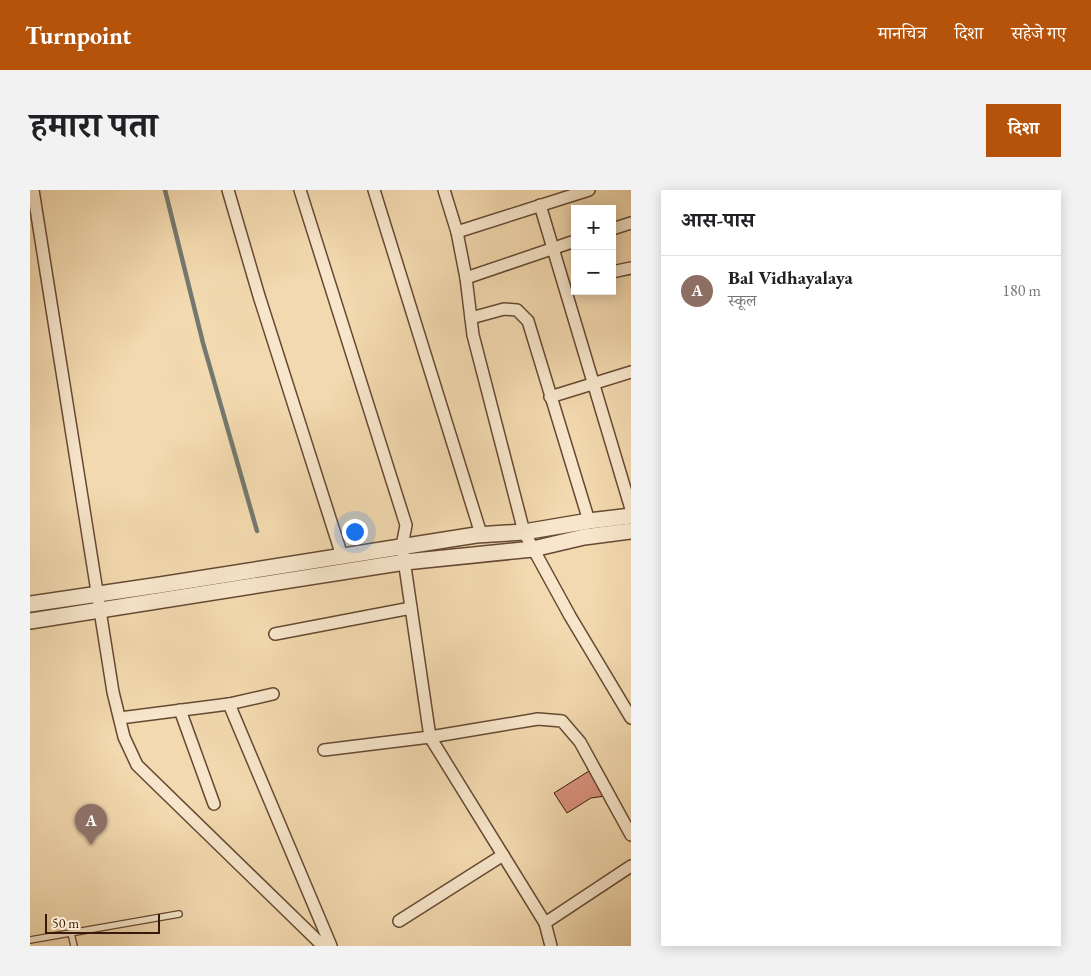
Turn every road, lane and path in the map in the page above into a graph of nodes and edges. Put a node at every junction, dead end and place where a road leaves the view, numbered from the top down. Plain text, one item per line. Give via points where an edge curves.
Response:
1 (33, 190) edge
2 (228, 190) edge
3 (300, 190) edge
4 (374, 190) edge
5 (444, 190) edge
6 (589, 190) edge
7 (574, 192) edge
8 (540, 205) junction
9 (631, 223) edge
10 (616, 228) edge
11 (457, 232) junction
12 (571, 242) edge
13 (553, 248) junction
14 (631, 268) edge
15 (616, 271) edge
16 (466, 278) junction
17 (569, 284) edge
18 (472, 318) junction
19 (631, 372) edge
20 (594, 384) junction
21 (550, 397) junction
22 (631, 509) edge
23 (631, 516) edge
24 (588, 521) junction
25 (631, 531) edge
26 (524, 532) junction
27 (481, 534) junction
28 (402, 546) junction
29 (533, 549) junction
30 (342, 556) junction
31 (404, 562) junction
32 (98, 602) junction
33 (30, 604) edge
34 (411, 608) junction
35 (30, 621) edge
36 (275, 634) dead end
37 (273, 694) dead end
38 (229, 704) junction
39 (180, 710) junction
40 (120, 718) junction
41 (631, 718) edge
42 (430, 736) junction
43 (324, 750) dead end
44 (214, 804) dead end
45 (631, 835) edge
46 (503, 855) junction
47 (631, 866) edge
48 (179, 914) dead end
49 (399, 921) dead end
50 (544, 923) junction
51 (71, 933) junction
52 (30, 940) edge
53 (74, 946) edge
54 (323, 946) edge
55 (331, 946) edge
56 (551, 946) edge

1 - 32 street
2 - 30 street
3 - 28 street via 406,526
4 - 27 street
5 - 11 street
6 - 7 street
7 - 8 street
8 - 11 street
8 - 13 street
9 - 10 street
11 - 16 street
12 - 13 street
13 - 16 street
13 - 17 street
14 - 15 street
16 - 18 street
17 - 20 street
18 - 21 street via 504,309 517,310 528,321
18 - 26 street via 473,335
19 - 20 street
20 - 21 street
20 - 22 street
21 - 24 street
23 - 24 street
24 - 26 street
25 - 29 street via 584,537
26 - 27 street
26 - 29 street
27 - 28 street
28 - 30 street
28 - 31 street
29 - 31 street
29 - 41 street
30 - 32 street
31 - 32 street
31 - 34 street
32 - 33 street
32 - 35 street
32 - 40 street
34 - 36 street
34 - 42 street
37 - 38 street
38 - 39 street
38 - 55 street
39 - 40 street
39 - 44 street
40 - 54 street via 137,765
42 - 43 street
42 - 45 street via 538,719 562,721 580,742
42 - 46 street
46 - 49 street
46 - 50 street
47 - 50 street
48 - 51 lane
50 - 56 street
51 - 52 lane
51 - 53 lane

